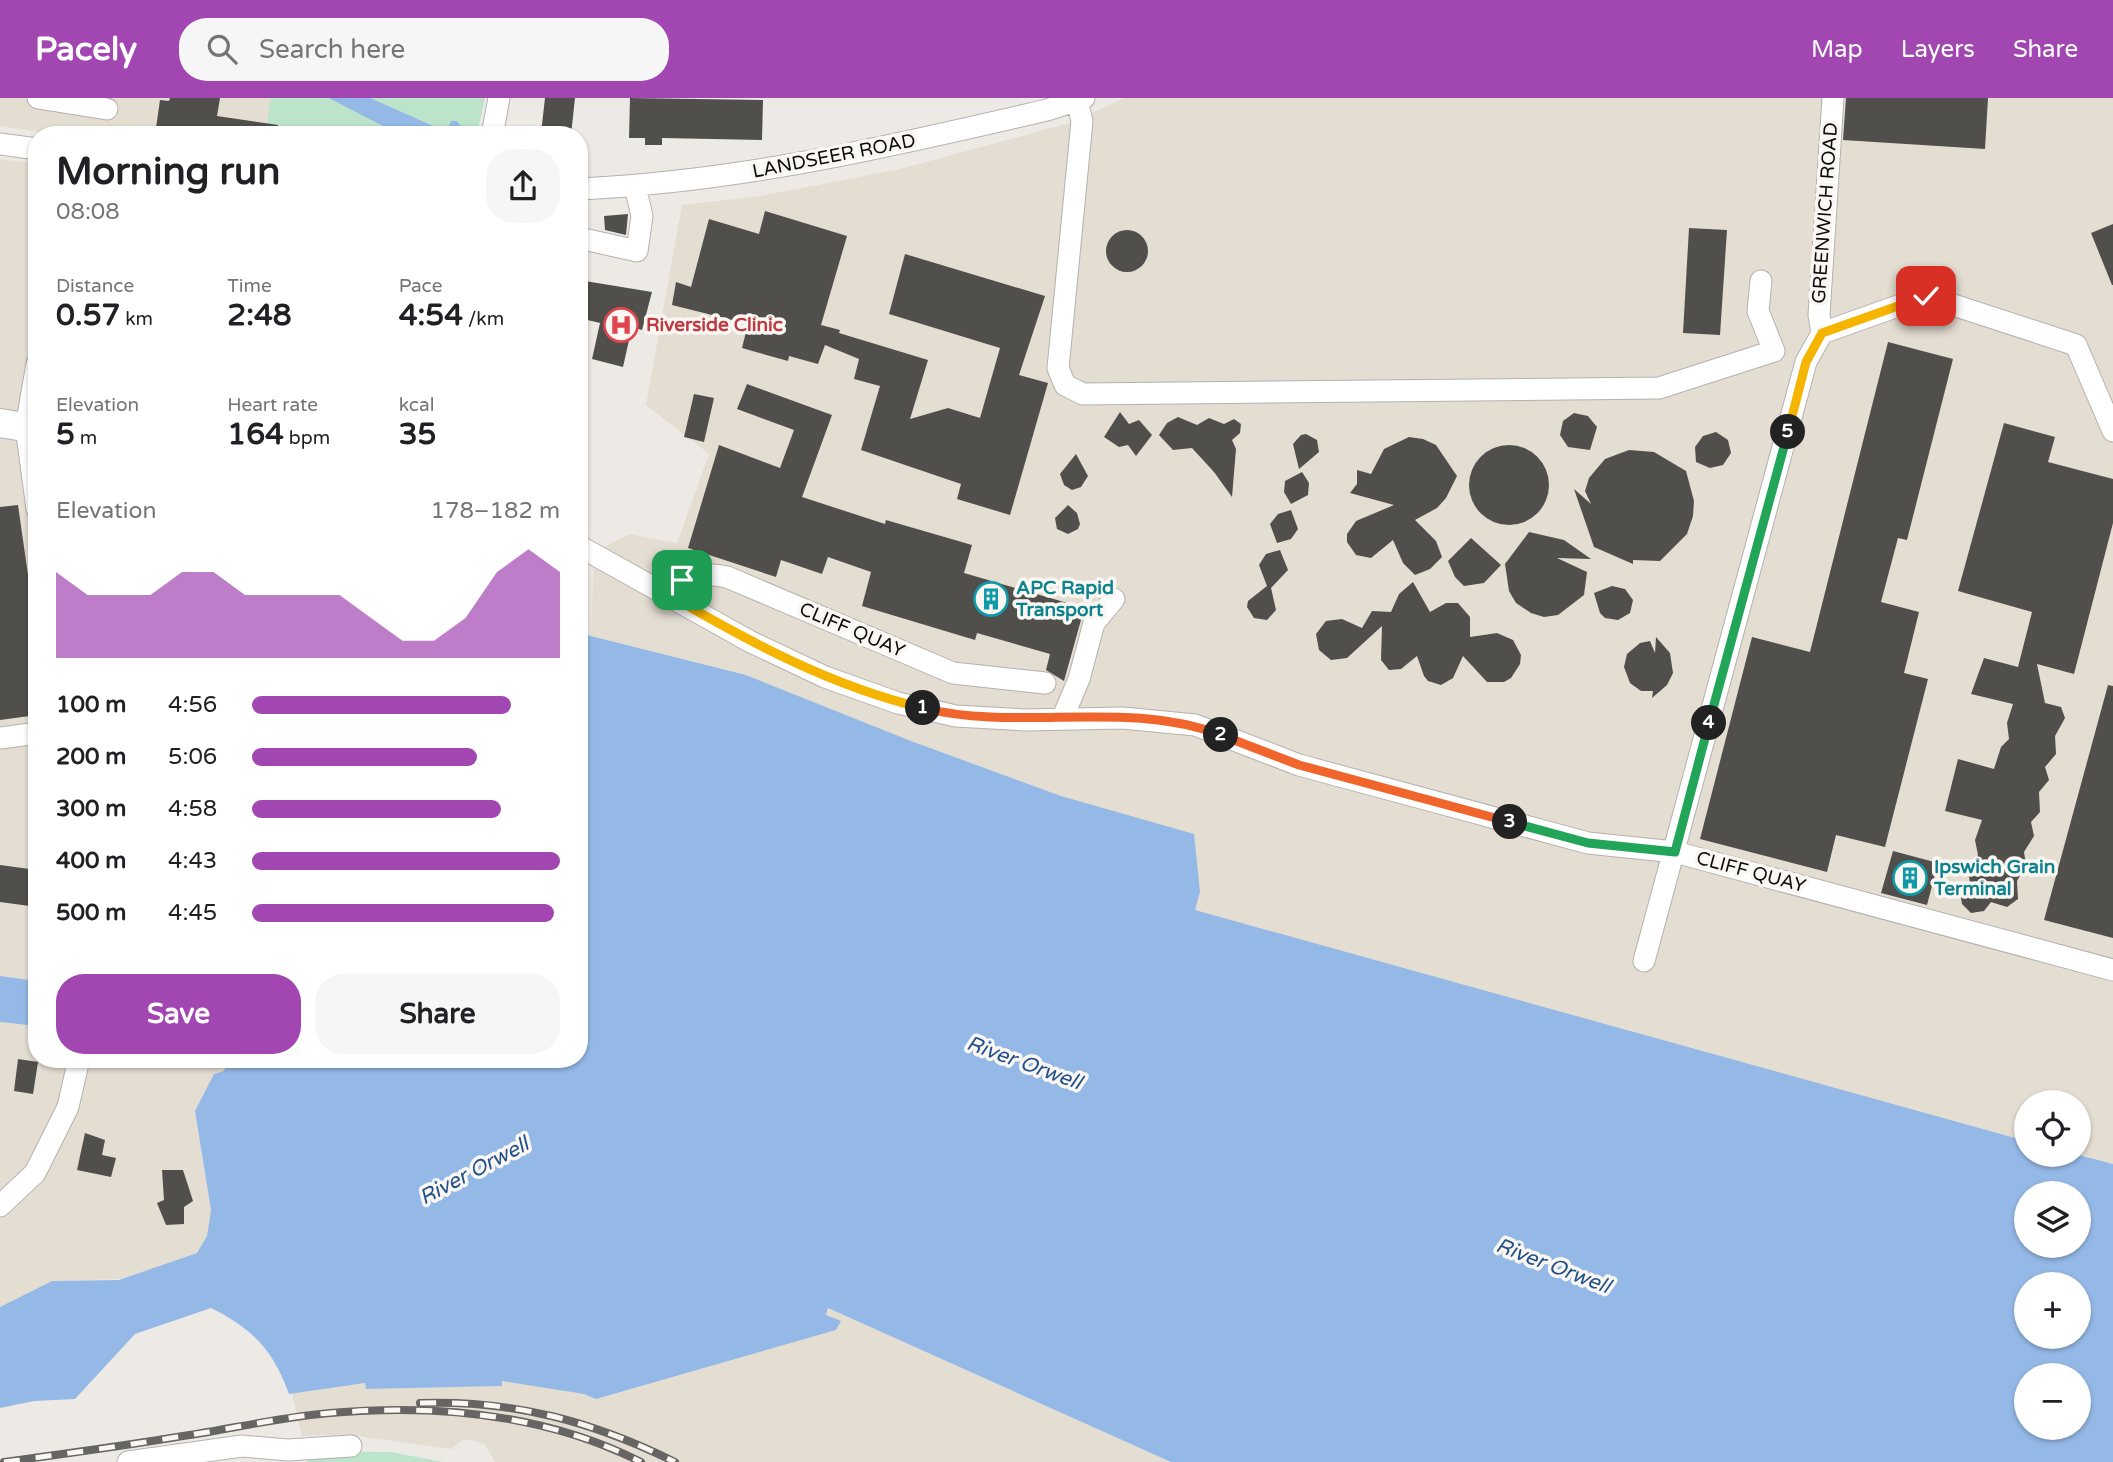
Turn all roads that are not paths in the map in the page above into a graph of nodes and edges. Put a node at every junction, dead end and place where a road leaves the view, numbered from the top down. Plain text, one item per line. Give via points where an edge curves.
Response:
1 (38, 98) edge
2 (499, 98) edge
3 (1833, 98) edge
4 (1080, 100) edge
5 (107, 109) dead end
6 (494, 126) edge
7 (0, 144) edge
8 (28, 148) edge
9 (635, 186) junction
10 (588, 189) edge
11 (588, 240) edge
12 (1761, 281) dead end
13 (1822, 333) junction
14 (28, 399) edge
15 (21, 426) edge
16 (2113, 431) edge
17 (28, 462) edge
18 (588, 551) edge
19 (667, 594) junction
20 (1114, 599) dead end
21 (1045, 683) dead end
22 (1063, 718) junction
23 (28, 734) edge
24 (0, 738) edge
25 (1675, 852) junction
26 (1644, 961) dead end
27 (2113, 970) edge
28 (77, 1068) edge
29 (0, 1206) edge
30 (351, 1446) dead end
31 (128, 1462) edge

1 - 5 street
2 - 6 street
3 - 13 street, GREENWICH ROAD via 1819,315
4 - 9 street, LANDSEER ROAD via 811,164
4 - 12 street via 1082,121 1058,368 1065,385 1083,394 1659,388 1774,351 1758,311
7 - 8 street
9 - 10 street, LANDSEER ROAD
9 - 11 street via 642,216 637,251
13 - 16 street via 1926,296 2076,345
13 - 25 street via 1806,362
14 - 15 street
15 - 17 street
18 - 19 street, CLIFF QUAY
19 - 21 street, CLIFF QUAY via 682,580 706,572 953,673
19 - 22 street, CLIFF QUAY via 825,677 898,702 956,716
20 - 22 street via 1094,623
22 - 25 street, CLIFF QUAY via 1195,725 1299,765 1588,843
23 - 24 street
25 - 26 street
25 - 27 street, CLIFF QUAY
28 - 29 street via 68,1107 35,1173
30 - 31 street via 288,1450 242,1446

